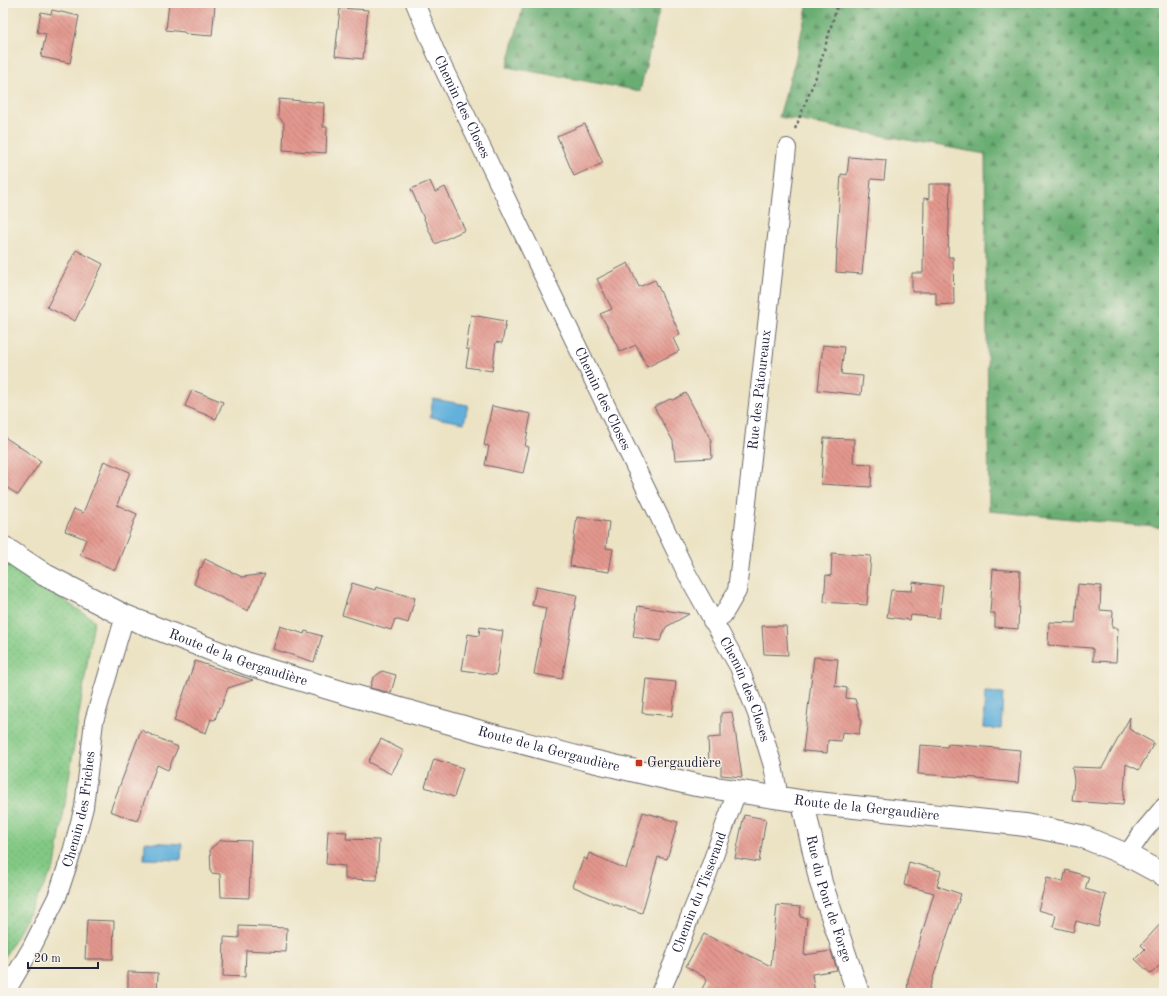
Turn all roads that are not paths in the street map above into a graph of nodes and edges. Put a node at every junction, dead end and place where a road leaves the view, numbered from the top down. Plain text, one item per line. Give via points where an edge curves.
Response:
1 (415, 3) edge
2 (787, 148) road end
3 (3, 548) edge
4 (125, 616) junction
5 (712, 621) junction
6 (737, 791) junction
7 (775, 797) junction
8 (807, 802) junction
9 (1164, 807) edge
10 (1127, 855) junction
11 (1164, 875) edge
12 (5, 993) edge
13 (660, 993) edge
14 (858, 993) edge

1 - 5 street, Chemin des Closes via 436,53
2 - 5 street, Rue des Pâtoureaux via 736,591 723,615
3 - 4 street, Route de la Gergaudière via 45,575
4 - 6 street, Route de la Gergaudière via 248,664 381,704 584,759 696,785
4 - 12 street, Chemin des Friches via 94,721 84,807 72,852 57,897
5 - 7 street, Chemin des Closes via 738,667 757,714 773,766
6 - 7 street, Route de la Gergaudière
6 - 13 street, Chemin du Tisserand via 708,873
7 - 8 street, Route de la Gergaudière
8 - 10 street, Route de la Gergaudière via 1025,825 1081,836
8 - 14 street, Rue du Pont de Forge via 805,812 821,883
9 - 10 street
10 - 11 street, Route de la Gergaudière

